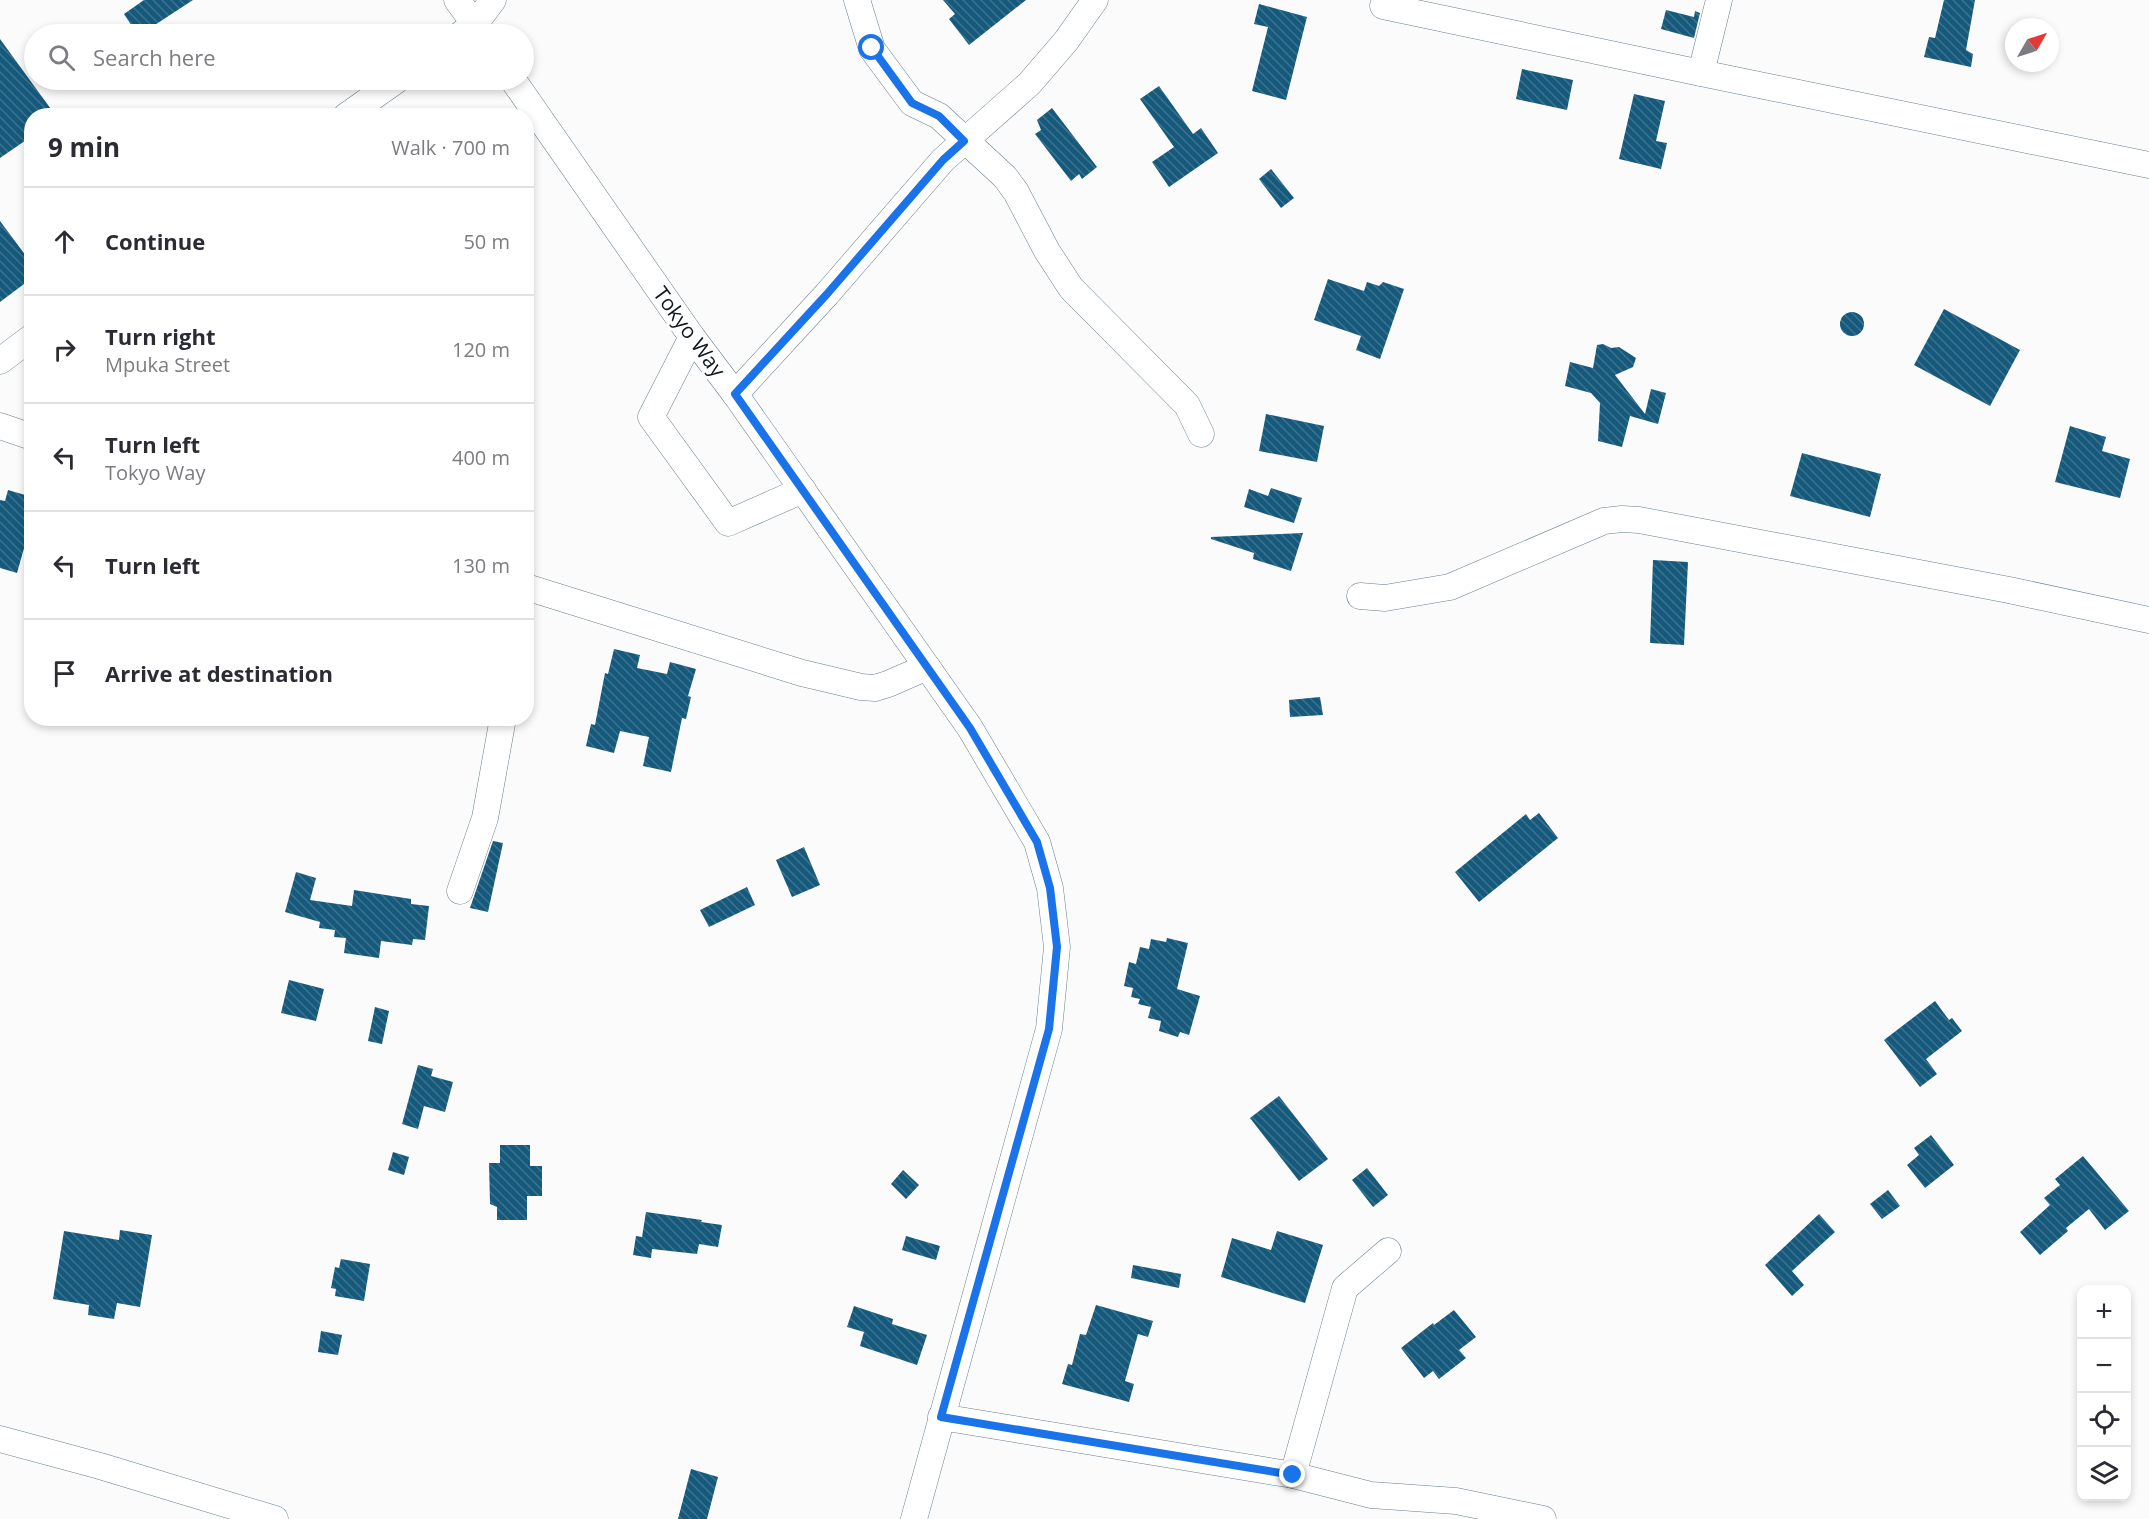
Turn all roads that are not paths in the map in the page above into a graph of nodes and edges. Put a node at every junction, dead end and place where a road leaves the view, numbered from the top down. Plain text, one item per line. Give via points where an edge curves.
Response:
1 (458, 0) edge
2 (493, 0) edge
3 (856, 0) edge
4 (1095, 0) edge
5 (1719, 0) edge
6 (1383, 6) dead end
7 (469, 24) edge
8 (477, 24) edge
9 (1701, 74) junction
10 (383, 90) edge
11 (520, 90) edge
12 (357, 108) edge
13 (532, 108) edge
14 (534, 110) edge
15 (964, 141) junction
16 (2149, 165) edge
17 (692, 338) junction
18 (24, 343) edge
19 (0, 361) edge
20 (735, 394) junction
21 (0, 426) edge
22 (24, 434) edge
23 (1202, 434) dead end
24 (803, 490) junction
25 (534, 589) edge
26 (1360, 596) dead end
27 (2149, 620) edge
28 (927, 667) junction
29 (502, 726) edge
30 (460, 891) dead end
31 (1388, 1251) dead end
32 (941, 1417) junction
33 (0, 1439) edge
34 (1293, 1475) junction
35 (275, 1519) edge
36 (914, 1519) edge
37 (1543, 1519) edge

1 - 7 street
2 - 8 street
3 - 15 street via 872,48 912,103 939,116
4 - 15 street via 1029,84
5 - 9 street
6 - 9 street
9 - 16 street
10 - 12 street
11 - 13 street, Tokyo Way
14 - 17 street, Tokyo Way
15 - 20 street
15 - 23 street via 988,160 1016,192 1071,288 1187,405
17 - 20 street, Tokyo Way
17 - 24 street via 651,417 728,522
18 - 19 street
20 - 24 street, Tokyo Way
21 - 22 street
24 - 28 street, Tokyo Way
25 - 28 street via 802,673 861,687 875,688
26 - 27 street via 1385,598 1450,587 1604,521 1622,519 1998,588
28 - 32 street, Tokyo Way via 970,728 1037,842 1050,888 1057,947 1049,1029
29 - 30 street via 485,818
31 - 34 street via 1345,1288
32 - 34 street
32 - 36 street, Tokyo Way
33 - 35 street
34 - 37 street via 1371,1495 1456,1501

